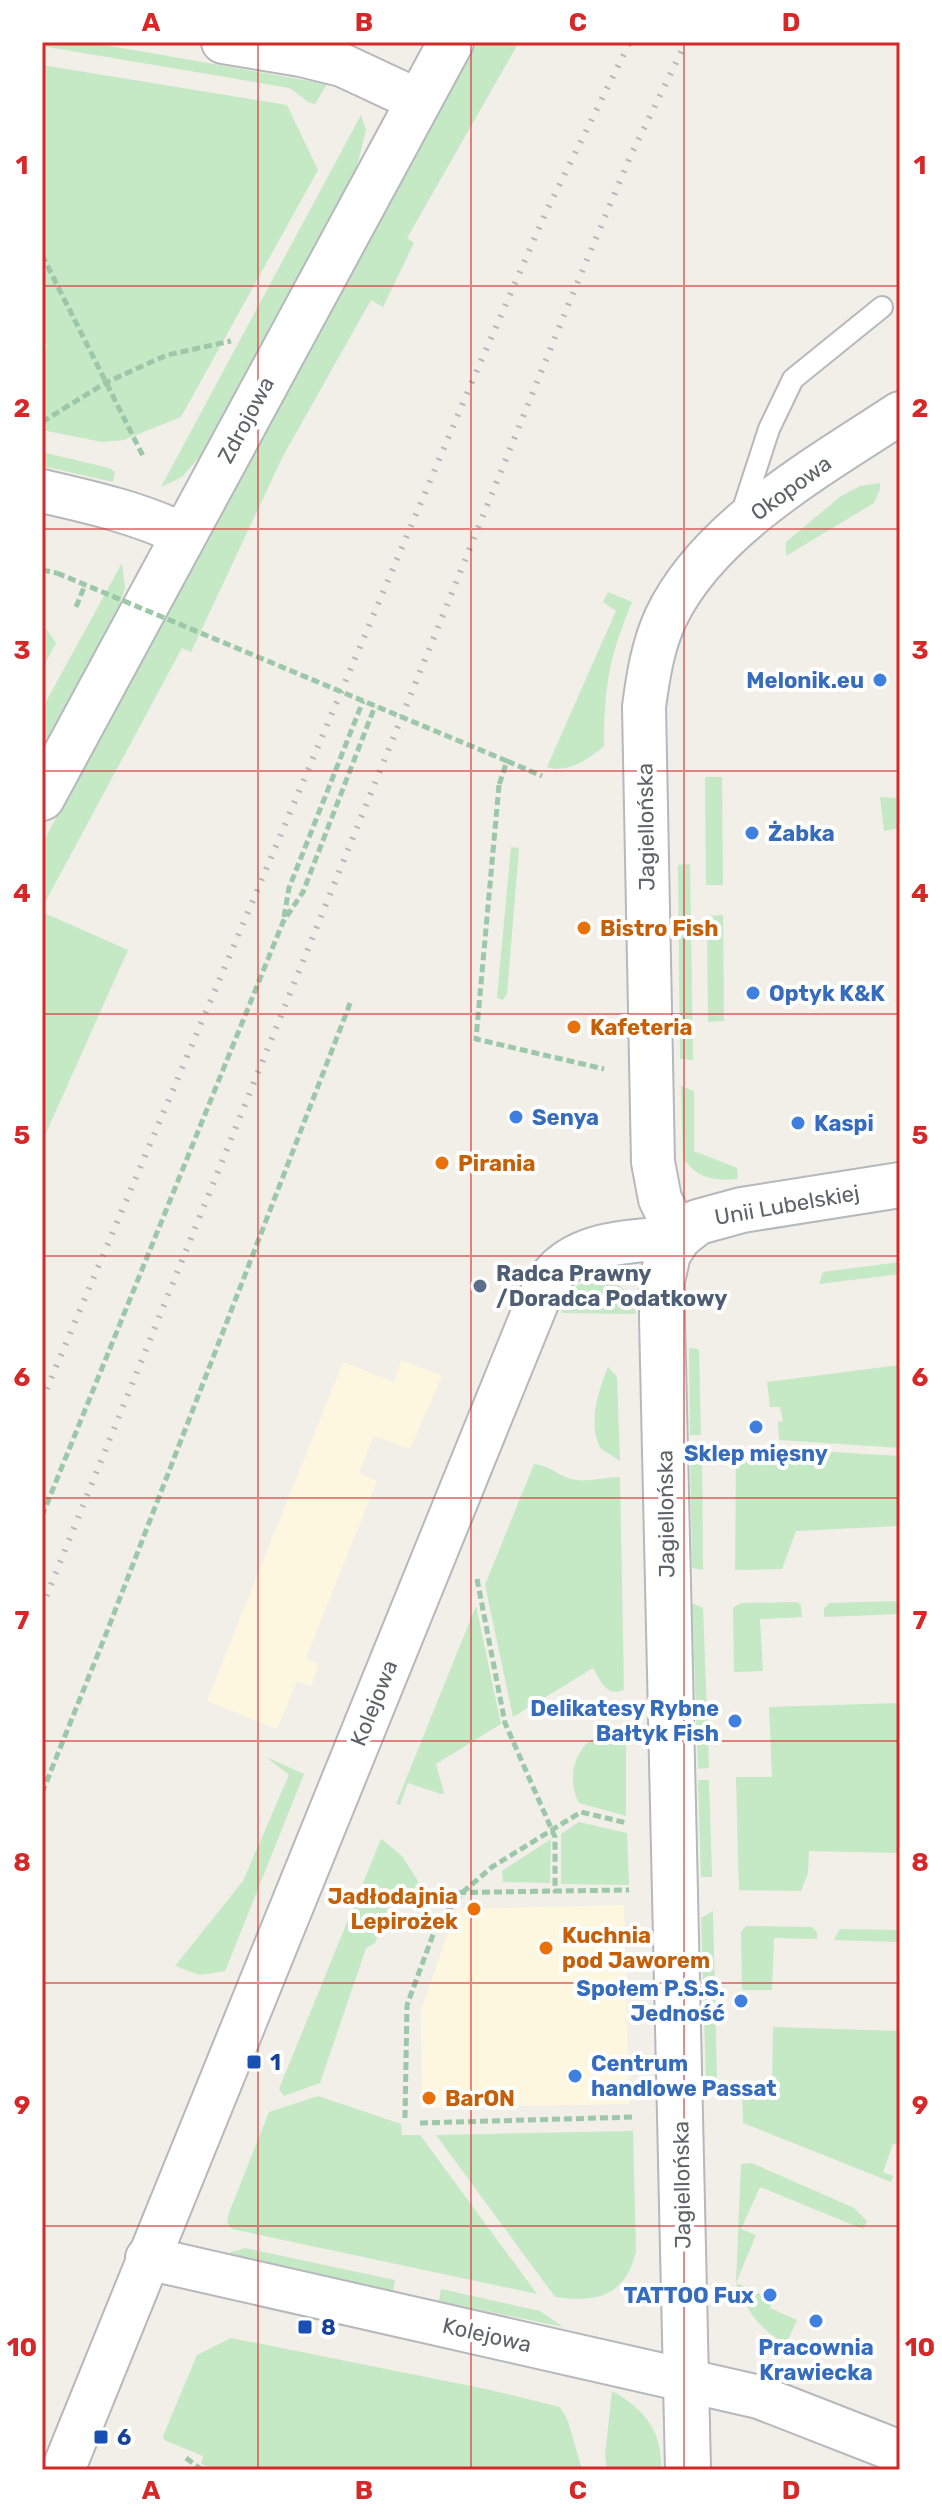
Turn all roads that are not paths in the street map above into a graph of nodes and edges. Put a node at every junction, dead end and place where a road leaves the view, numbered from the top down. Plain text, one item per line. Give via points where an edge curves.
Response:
1 (223, 42) edge
2 (451, 42) edge
3 (419, 101) junction
4 (882, 307) dead end
5 (895, 423) edge
6 (42, 491) edge
7 (737, 529) junction
8 (184, 535) junction
9 (692, 577) joint
10 (42, 798) edge
11 (900, 1185) edge
12 (679, 1237) junction
13 (147, 2258) junction
14 (686, 2381) junction
15 (900, 2452) edge
16 (63, 2470) edge
17 (688, 2470) edge

1 - 3 street via 342,65
2 - 3 street, Zdrojowa
3 - 8 street, Zdrojowa
4 - 7 lane via 793,379 769,429
5 - 7 street, Okopowa via 778,492
6 - 8 street via 130,514
7 - 9 street, Okopowa
8 - 10 street, Zdrojowa
9 - 12 street, Jagiellońska via 666,617 650,665 644,707 653,1162 660,1199
11 - 12 street, Unii Lubelskiej via 711,1217
12 - 13 street, Kolejowa via 606,1245 571,1259 547,1282
12 - 14 street, Jagiellońska via 664,1264 662,1318
13 - 14 street, Kolejowa
13 - 16 street, Kolejowa
14 - 15 street, Kolejowa via 759,2397
14 - 17 street, Jagiellońska

